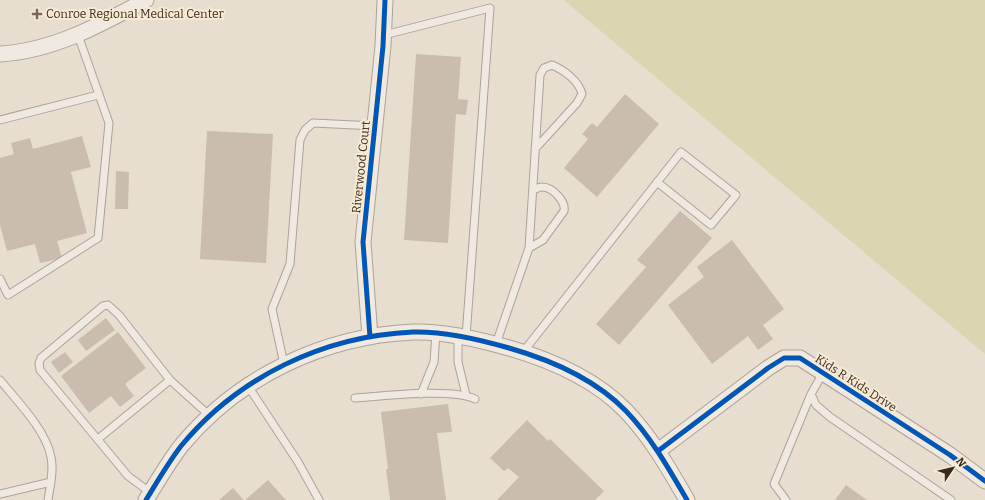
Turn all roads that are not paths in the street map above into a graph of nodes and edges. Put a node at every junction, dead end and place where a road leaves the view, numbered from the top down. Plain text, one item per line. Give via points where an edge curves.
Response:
1 (146, 0) edge
2 (385, 0) edge
3 (78, 35) junction
4 (384, 35) junction
5 (0, 54) edge
6 (98, 95) junction
7 (0, 120) edge
8 (375, 126) junction
9 (535, 149) junction
10 (656, 182) junction
11 (533, 190) junction
12 (529, 248) junction
13 (0, 279) edge
14 (436, 334) junction
15 (370, 337) junction
16 (462, 337) junction
17 (496, 344) junction
18 (523, 352) junction
19 (284, 364) junction
20 (823, 373) junction
21 (0, 380) edge
22 (170, 380) junction
23 (248, 386) junction
24 (421, 394) junction
25 (811, 394) junction
26 (466, 395) junction
27 (355, 398) dead end
28 (475, 399) dead end
29 (210, 416) junction
30 (98, 439) junction
31 (658, 451) junction
32 (985, 481) edge
33 (51, 482) junction
34 (0, 494) edge
35 (148, 496) edge
36 (48, 500) edge
37 (319, 500) edge
38 (687, 500) edge
39 (786, 500) edge
40 (951, 500) edge

1 - 3 street
2 - 4 street, Riverwood Court
3 - 5 street via 45,46
3 - 6 lane
4 - 8 street, Riverwood Court
4 - 16 lane via 490,8
6 - 7 lane
6 - 13 lane via 109,123 98,238 8,295
8 - 15 street, Riverwood Court via 364,242
8 - 19 lane via 313,123 305,130 300,140 290,264 272,309
9 - 9 lane via 540,75 544,68 552,65 580,86 582,94 577,103
9 - 11 lane
10 - 10 lane via 711,225 736,196 680,152
10 - 18 lane
11 - 12 lane
11 - 12 lane via 548,188 565,206 543,240
12 - 17 lane
14 - 15 street via 413,332
14 - 16 street
14 - 24 lane via 434,362
15 - 19 street via 315,350
16 - 17 street
16 - 26 lane via 458,362
17 - 18 street
18 - 31 street via 561,366 599,389 626,411
19 - 23 street
20 - 25 lane
20 - 31 street, Kids R Kids Drive via 800,358 784,358
20 - 32 street, Kids R Kids Drive via 950,455
21 - 33 lane via 35,424 48,445 52,457
22 - 29 lane
22 - 30 lane
22 - 30 lane via 119,315 108,305 103,306 44,354 38,363 40,370
23 - 29 street
23 - 37 lane via 298,462
24 - 26 lane
24 - 27 lane
25 - 39 lane via 774,484
25 - 40 lane via 816,405 830,417
26 - 28 lane
29 - 35 street via 181,446
30 - 35 lane
31 - 38 street
33 - 34 lane
33 - 36 lane

